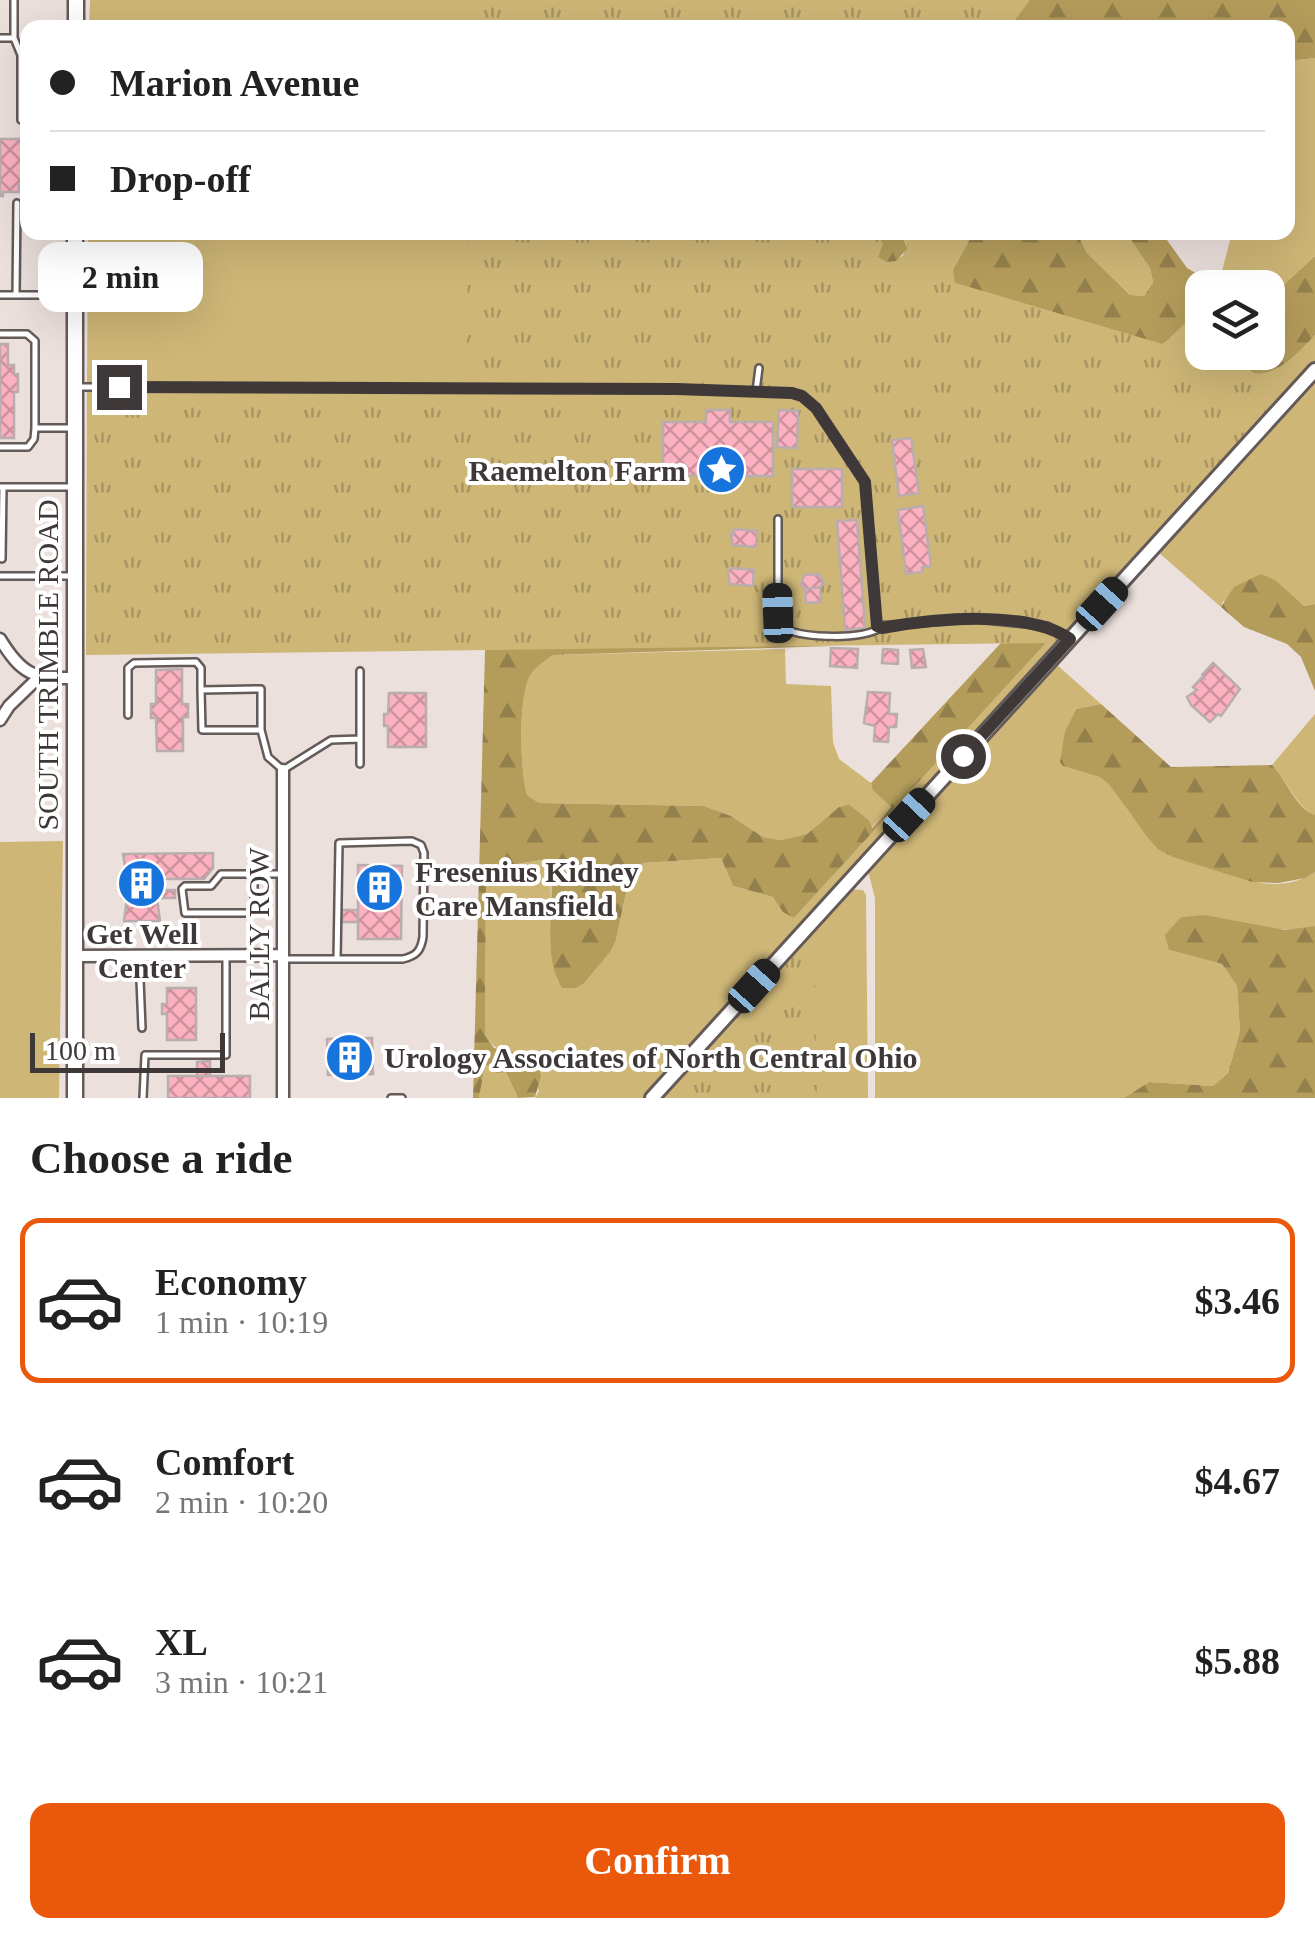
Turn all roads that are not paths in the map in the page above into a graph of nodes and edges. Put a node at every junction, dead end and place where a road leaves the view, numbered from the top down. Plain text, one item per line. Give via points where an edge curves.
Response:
1 (14, 0) edge
2 (0, 38) edge
3 (14, 38) junction
4 (20, 51) edge
5 (17, 203) dead end
6 (76, 240) edge
7 (0, 295) edge
8 (16, 295) junction
9 (75, 295) junction
10 (0, 334) edge
11 (759, 368) dead end
12 (1315, 370) edge
13 (75, 387) junction
14 (756, 391) junction
15 (35, 428) junction
16 (75, 428) junction
17 (0, 447) edge
18 (1, 487) edge
19 (75, 487) junction
20 (778, 519) dead end
21 (2, 559) dead end
22 (0, 576) edge
23 (74, 576) junction
24 (880, 628) junction
25 (1070, 639) junction
26 (0, 640) edge
27 (360, 671) dead end
28 (38, 678) junction
29 (74, 678) junction
30 (201, 690) junction
31 (128, 715) dead end
32 (0, 720) edge
33 (261, 730) junction
34 (360, 738) junction
35 (360, 764) dead end
36 (284, 770) junction
37 (254, 873) junction
38 (283, 874) junction
39 (74, 956) junction
40 (139, 956) junction
41 (226, 956) junction
42 (283, 957) junction
43 (337, 959) junction
44 (142, 1028) dead end
45 (75, 1098) edge
46 (143, 1098) edge
47 (283, 1098) edge
48 (391, 1098) edge
49 (402, 1098) edge
50 (652, 1098) edge

1 - 3 lane
2 - 3 lane
3 - 4 lane
5 - 8 lane
6 - 9 main road, SOUTH TRIMBLE ROAD
7 - 8 lane
8 - 9 lane
9 - 13 main road, SOUTH TRIMBLE ROAD
10 - 15 lane via 26,334 34,342
11 - 14 lane
12 - 25 street
13 - 14 lane
13 - 16 main road, SOUTH TRIMBLE ROAD
14 - 24 lane via 792,393 810,402 865,482
15 - 16 lane
15 - 17 lane via 28,447
16 - 19 main road, SOUTH TRIMBLE ROAD
18 - 19 lane
18 - 21 lane
19 - 23 main road, SOUTH TRIMBLE ROAD
20 - 24 lane via 778,613 786,630 861,635
22 - 23 lane
23 - 29 main road, SOUTH TRIMBLE ROAD
24 - 25 lane via 975,620 1046,626
25 - 50 street
26 - 28 street
27 - 34 lane
28 - 29 street
28 - 32 street
29 - 39 main road, SOUTH TRIMBLE ROAD
30 - 31 lane via 196,662 134,663 128,668
30 - 33 lane via 202,730
30 - 33 lane via 261,689
33 - 36 lane via 268,757
34 - 35 lane
34 - 36 lane via 331,740
36 - 38 street, BALLY ROW
37 - 37 lane via 221,874 210,886 185,886 182,910 249,913
37 - 38 lane
38 - 42 street, BALLY ROW
39 - 40 street
39 - 45 main road, SOUTH TRIMBLE ROAD
40 - 41 street
40 - 44 lane
41 - 42 street
41 - 46 lane via 226,1054 145,1056
42 - 43 lane
42 - 47 street, BALLY ROW
43 - 43 lane via 403,959 422,948 420,845 339,843
48 - 49 lane

